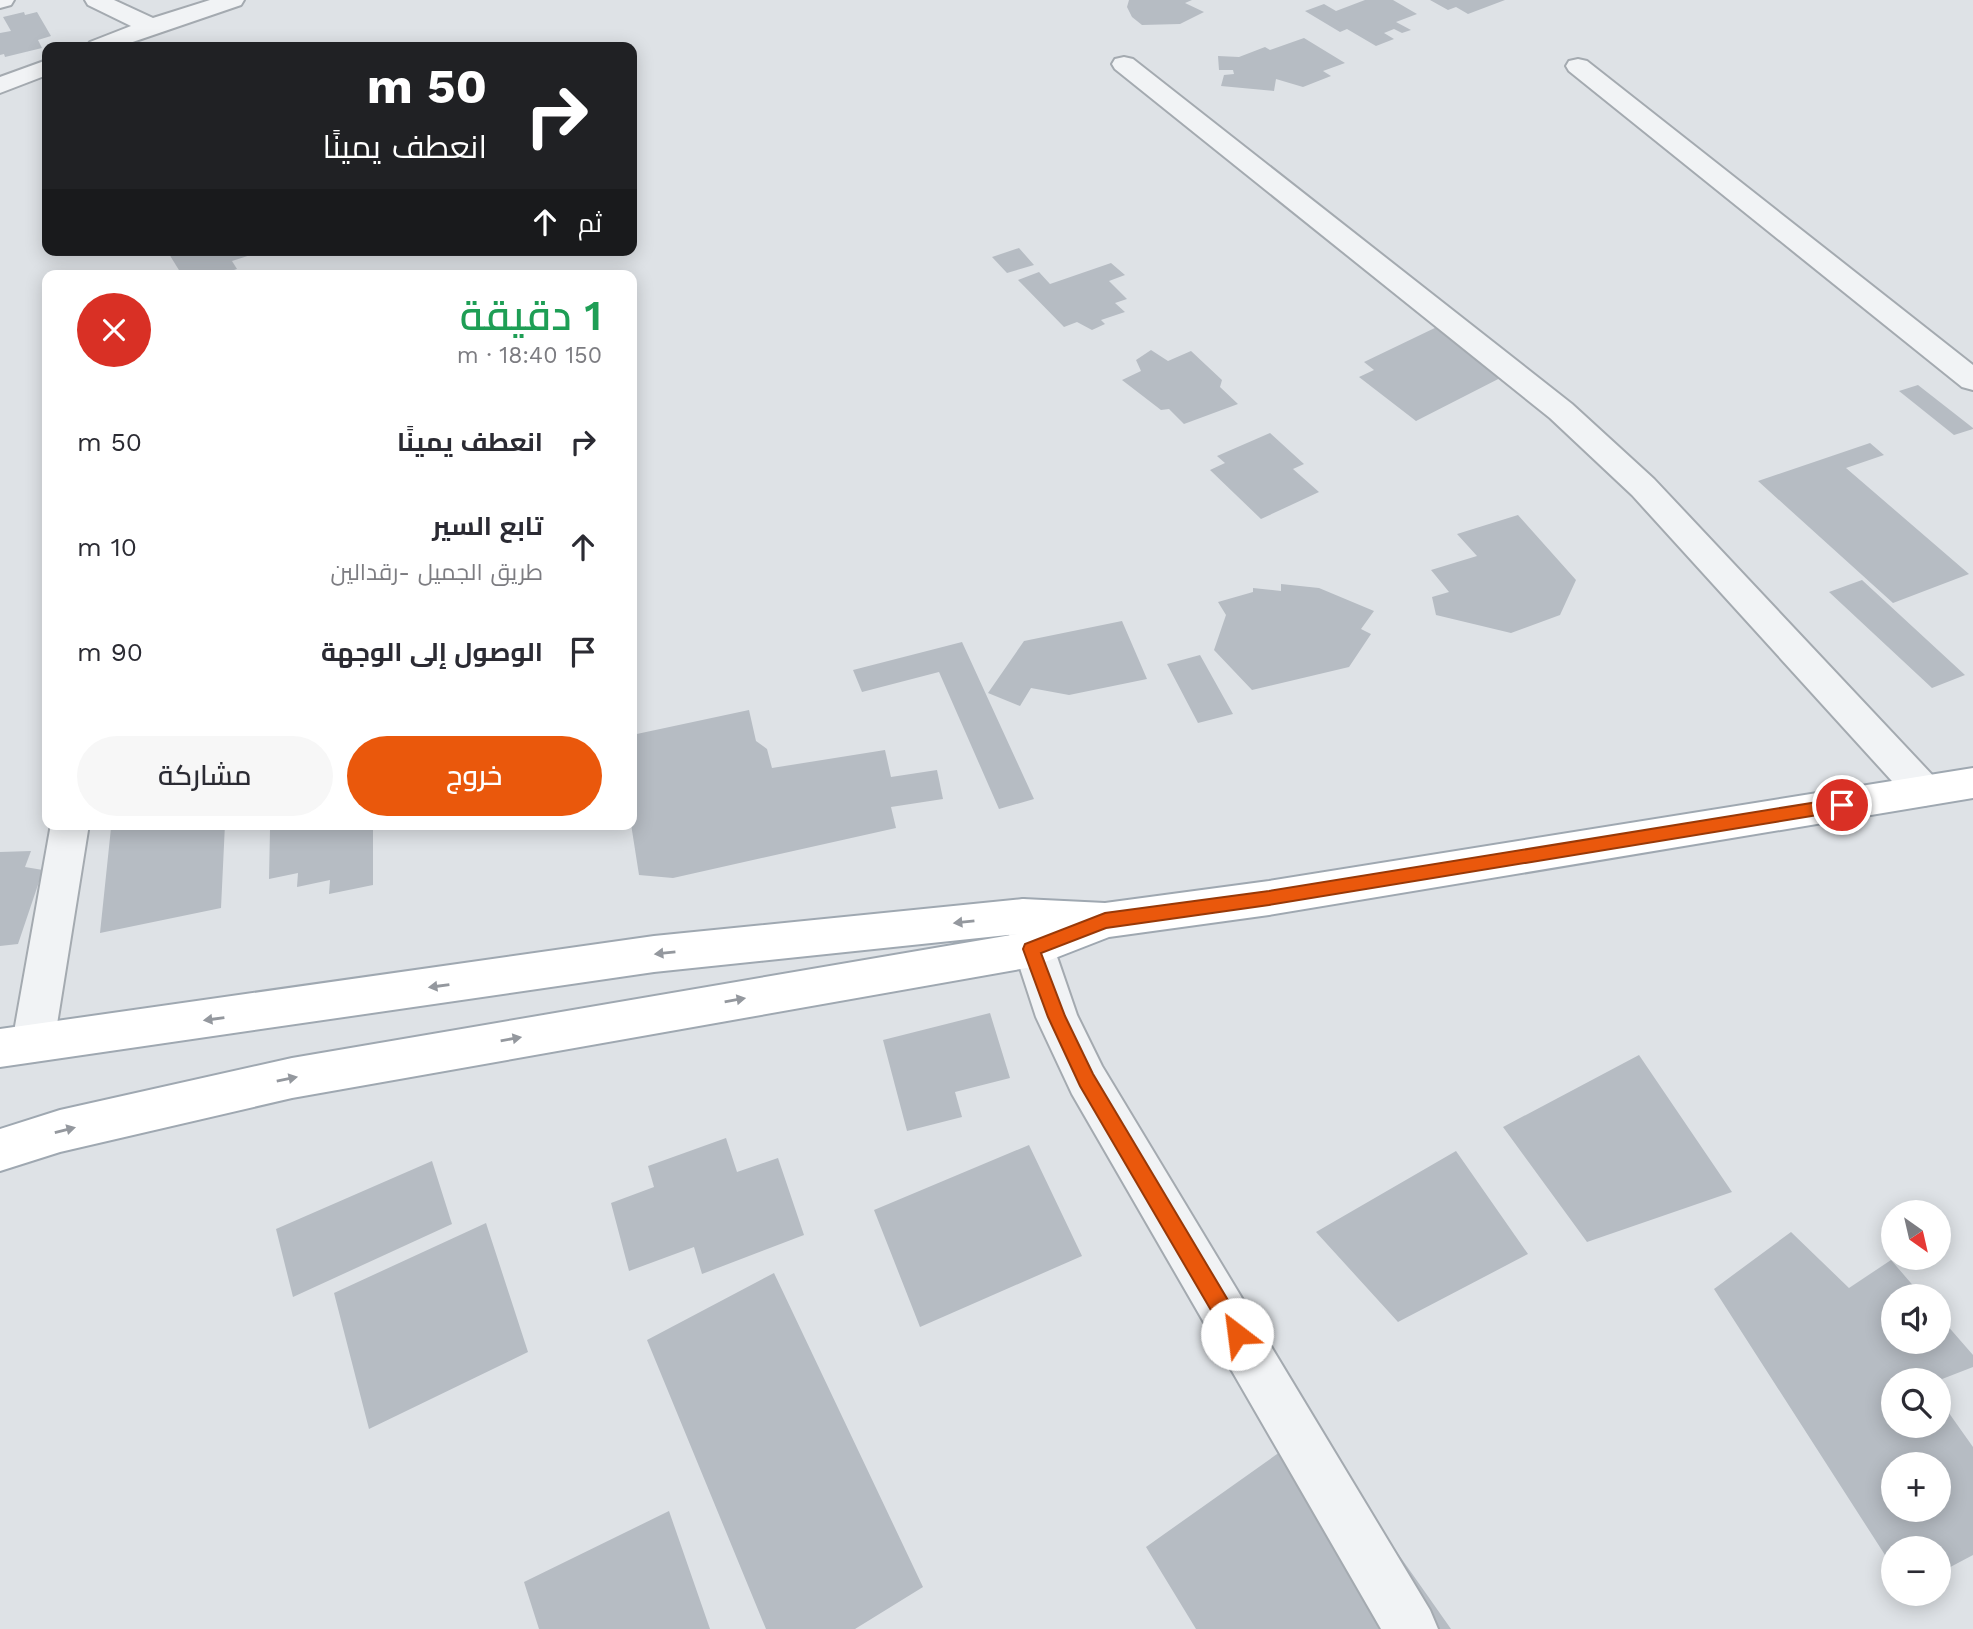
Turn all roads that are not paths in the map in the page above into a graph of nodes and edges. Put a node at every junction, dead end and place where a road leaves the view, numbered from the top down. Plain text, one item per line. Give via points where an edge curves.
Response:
1 (96, 0) edge
2 (233, 0) edge
3 (151, 26) junction
4 (111, 42) edge
5 (1124, 64) dead end
6 (1578, 66) dead end
7 (42, 69) edge
8 (0, 86) edge
9 (1973, 380) edge
10 (1973, 783) edge
11 (1924, 791) junction
12 (69, 830) edge
13 (1027, 932) junction
14 (16, 1046) edge
15 (0, 1150) edge
16 (1411, 1629) edge

1 - 3 street
2 - 3 street
3 - 4 street
5 - 11 street via 1561,411 1643,487
6 - 9 street
7 - 8 street
10 - 11 main road
11 - 13 main road via 1269,898
12 - 14 street
13 -> 14 main road via 654,954
15 -> 13 main road via 60,1131 292,1077
13 - 16 street via 1057,1017 1087,1080

